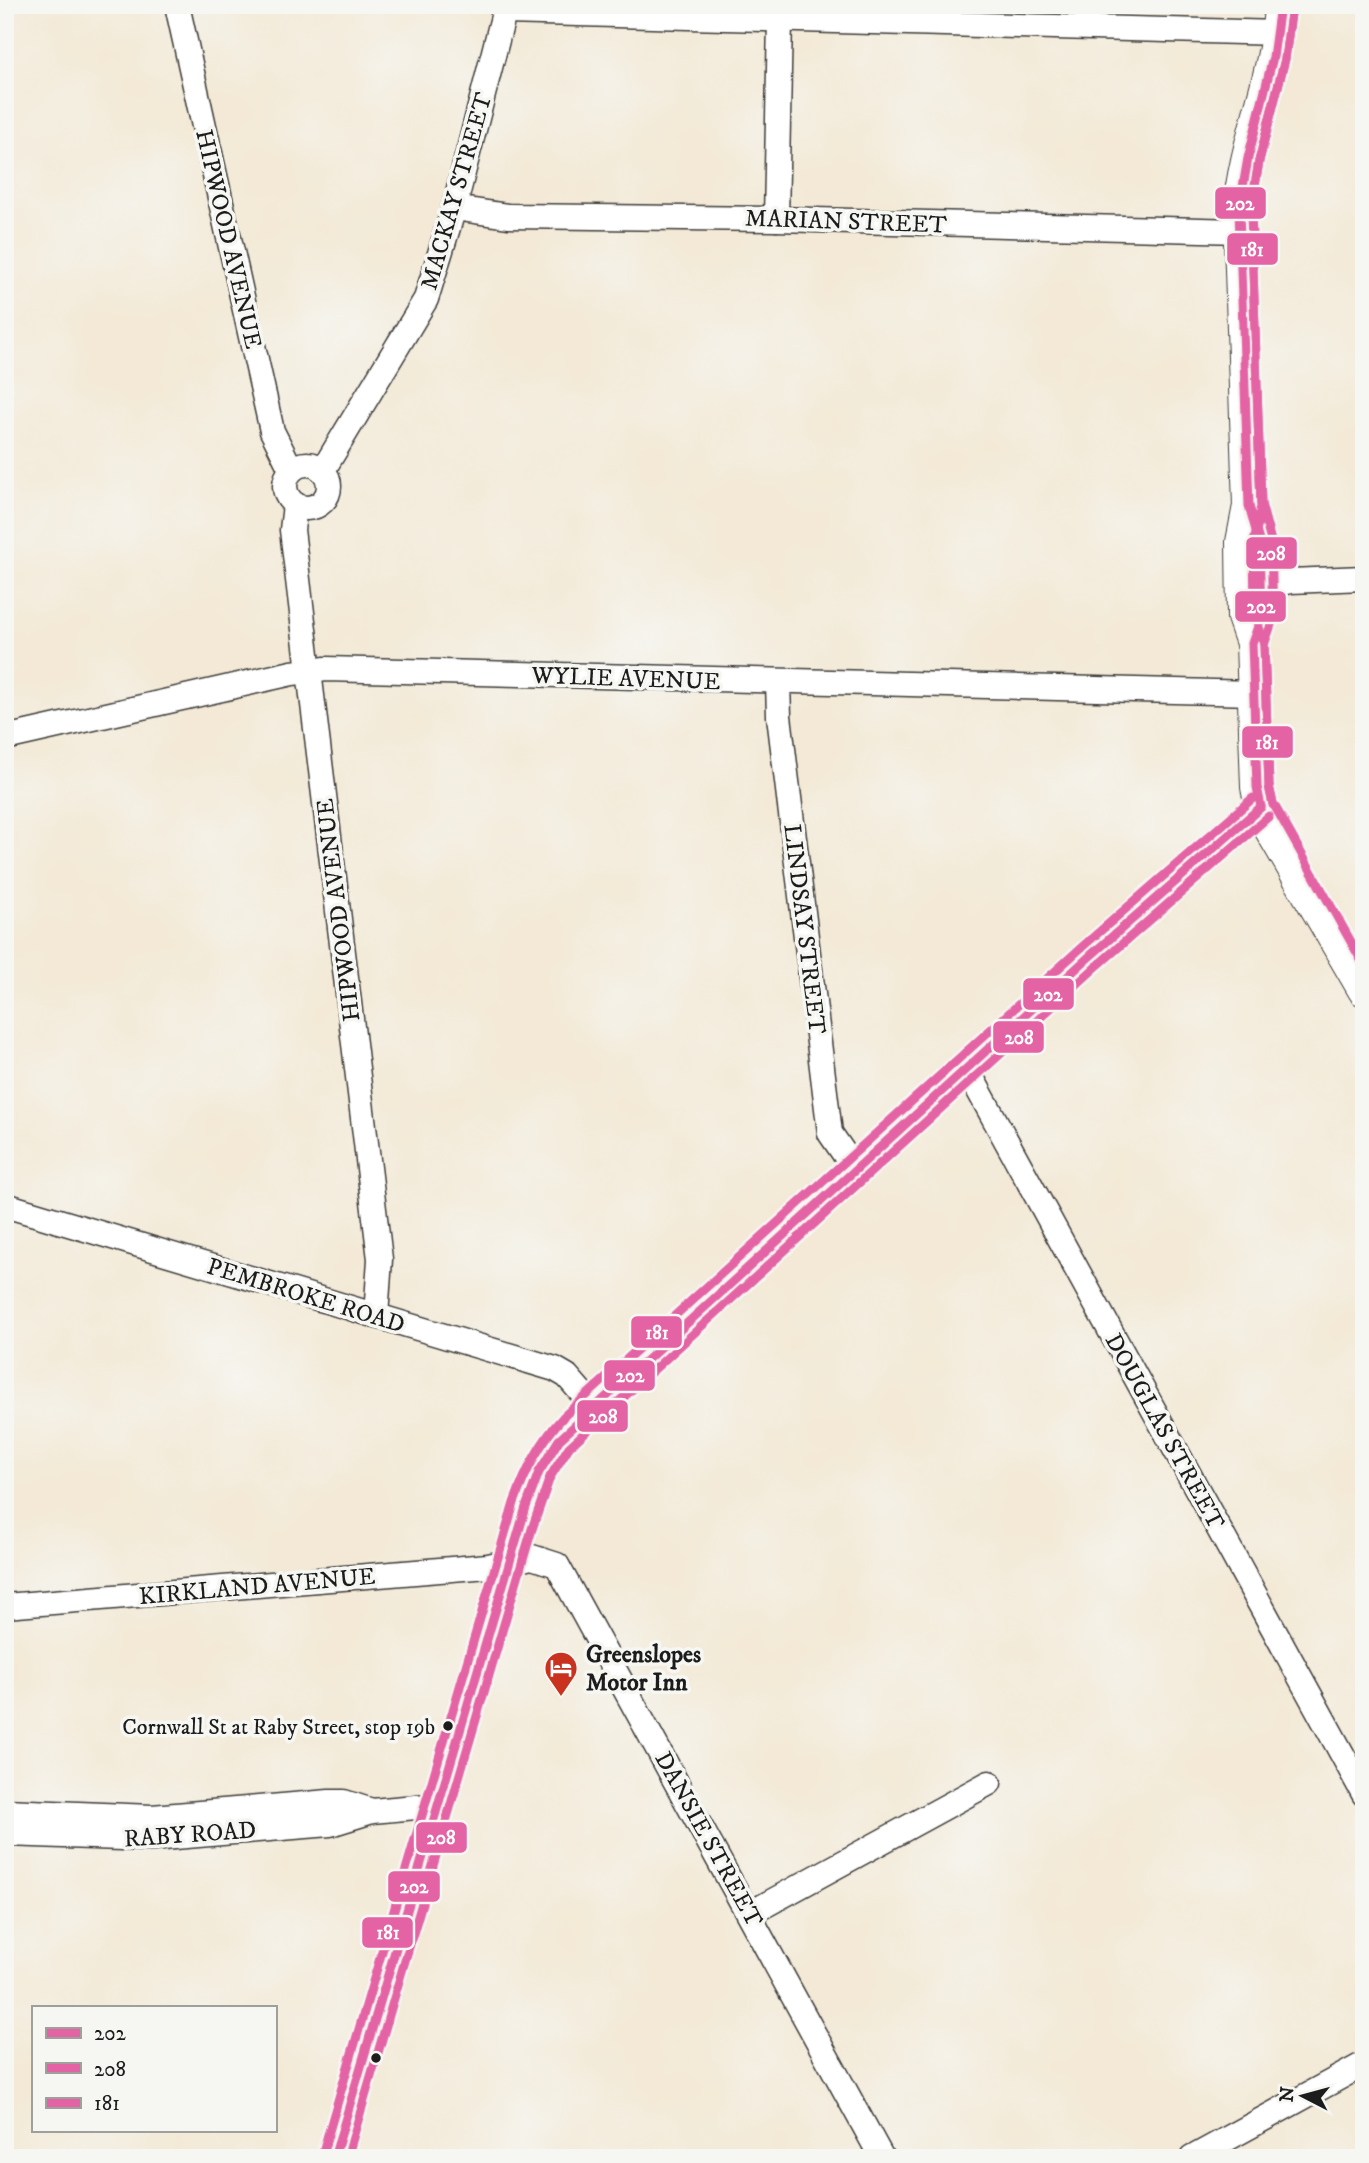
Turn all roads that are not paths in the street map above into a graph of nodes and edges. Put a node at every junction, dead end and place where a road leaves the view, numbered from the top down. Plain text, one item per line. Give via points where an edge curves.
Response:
1 (177, 5) edge
2 (507, 7) edge
3 (780, 19) junction
4 (1280, 19) edge
5 (454, 208) junction
6 (776, 219) junction
7 (1240, 231) junction
8 (291, 470) junction
9 (323, 470) junction
10 (295, 505) junction
11 (1249, 506) junction
12 (1364, 578) edge
13 (1260, 588) junction
14 (1252, 643) junction
15 (309, 670) junction
16 (778, 682) junction
17 (1254, 693) junction
18 (5, 738) edge
19 (1261, 807) junction
20 (1364, 990) edge
21 (967, 1069) junction
22 (855, 1168) junction
23 (5, 1205) edge
24 (376, 1315) junction
25 (593, 1406) junction
26 (509, 1562) junction
27 (5, 1606) edge
28 (989, 1783) dead end
29 (1364, 1794) edge
30 (438, 1805) junction
31 (5, 1811) edge
32 (372, 1811) junction
33 (5, 1834) edge
34 (749, 1914) junction
35 (1364, 2064) edge
36 (334, 2158) edge
37 (882, 2158) edge
38 (1192, 2158) edge

1 - 8 street, HIPWOOD AVENUE via 272,431
2 - 3 street
2 - 5 street, MACKAY STREET
3 - 4 street
3 - 6 street
4 - 7 main road via 1244,175
5 - 6 street, MARIAN STREET via 508,216
5 - 9 street, MACKAY STREET via 426,299
6 - 7 street, MARIAN STREET
7 - 11 main road
8 - 9 street via 304,463
8 - 10 street via 285,489
9 - 10 street via 329,483 327,497 316,507
10 - 15 street, HIPWOOD AVENUE via 292,530
11 - 13 main road via 1259,541
11 - 14 main road via 1242,542 1243,617
12 - 13 street via 1290,581
13 - 14 main road via 1261,618
14 - 17 main road
15 - 16 street, WYLIE AVENUE
15 - 18 street, WYLIE AVENUE
15 - 24 street, HIPWOOD AVENUE via 380,1259
16 - 17 street, WYLIE AVENUE
16 - 22 street, LINDSAY STREET via 830,1133
17 - 19 main road via 1256,787
19 - 20 main road
19 - 21 main road
21 - 22 main road
21 - 29 street, DOUGLAS STREET
22 - 25 main road
23 - 24 street, PEMBROKE ROAD
24 - 25 street, PEMBROKE ROAD via 555,1368
25 - 26 main road via 559,1438 542,1462
26 - 27 street, KIRKLAND AVENUE
26 - 30 main road
26 - 34 street, DANSIE STREET via 532,1558 557,1564
28 - 34 street
30 - 32 street, RABY ROAD
30 - 36 main road
31 - 32 street, RABY ROAD via 152,1817 329,1802
32 - 33 street, RABY ROAD via 330,1824 151,1839
34 - 37 street, DANSIE STREET
35 - 38 street

